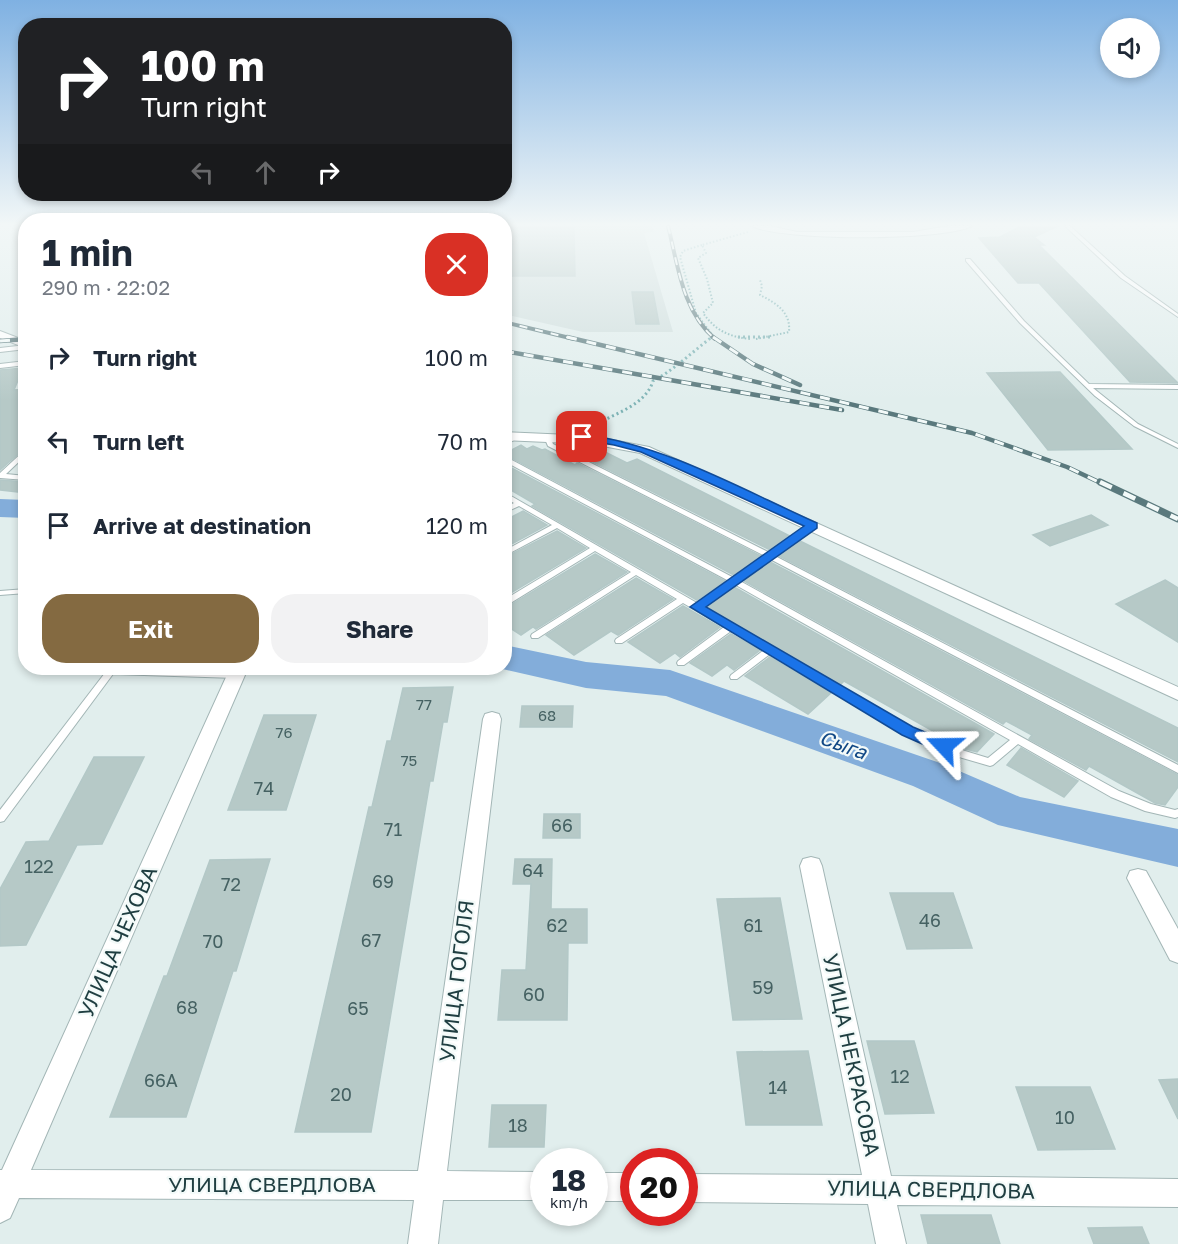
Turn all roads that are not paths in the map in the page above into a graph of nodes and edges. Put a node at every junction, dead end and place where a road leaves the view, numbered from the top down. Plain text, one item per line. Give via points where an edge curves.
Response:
1 (989, 284) edge
2 (1133, 284) edge
3 (1178, 316) edge
4 (0, 334) edge
5 (18, 342) edge
6 (18, 347) edge
7 (0, 350) edge
8 (18, 364) edge
9 (0, 366) edge
10 (1087, 386) junction
11 (1178, 387) edge
12 (547, 437) junction
13 (512, 439) edge
14 (1178, 446) edge
15 (18, 459) edge
16 (512, 462) edge
17 (0, 476) edge
18 (18, 477) edge
19 (512, 499) edge
20 (519, 503) junction
21 (512, 507) edge
22 (557, 525) junction
23 (813, 526) junction
24 (595, 548) junction
25 (512, 550) edge
26 (770, 556) junction
27 (636, 572) junction
28 (734, 581) junction
29 (18, 592) edge
30 (0, 593) edge
31 (512, 599) edge
32 (683, 599) junction
33 (697, 607) junction
34 (730, 627) junction
35 (535, 636) dead end
36 (619, 641) dead end
37 (770, 650) junction
38 (681, 663) dead end
39 (108, 675) edge
40 (236, 675) edge
41 (734, 678) dead end
42 (1178, 694) edge
43 (492, 719) dead end
44 (1016, 740) junction
45 (1178, 769) edge
46 (1178, 813) edge
47 (0, 818) edge
48 (811, 866) dead end
49 (1138, 878) dead end
50 (1178, 952) edge
51 (431, 1185) junction
52 (530, 1186) edge
53 (698, 1188) edge
54 (880, 1190) junction
55 (4, 1192) edge
56 (1178, 1193) edge
57 (423, 1244) edge
58 (891, 1244) edge

1 - 10 lane
2 - 3 lane
4 - 5 street
6 - 7 lane
8 - 9 lane
10 - 11 lane
10 - 14 lane via 1136,425
12 - 13 street
12 - 23 street via 582,437 644,450
12 - 26 lane via 550,445
15 - 17 lane
16 - 28 lane
17 - 18 lane
19 - 20 lane
20 - 21 lane
20 - 22 lane
22 - 24 lane
22 - 25 lane
23 - 26 lane
23 - 42 street
24 - 27 lane
24 - 31 lane
26 - 28 lane
26 - 45 lane
27 - 32 lane
27 - 35 lane
28 - 33 lane
28 - 44 lane
29 - 30 lane
32 - 33 lane
32 - 36 lane
33 - 34 lane
34 - 37 lane
34 - 38 lane
37 - 41 lane
37 - 44 lane via 908,731 962,754 990,762
39 - 47 lane
40 - 55 street, УЛИЦА ЧЕХОВА
43 - 51 street, УЛИЦА ГОГОЛЯ
44 - 46 lane via 1115,794 1149,808
48 - 54 street, УЛИЦА НЕКРАСОВА
49 - 50 street
51 - 52 street, УЛИЦА СВЕРДЛОВА
51 - 55 street, УЛИЦА СВЕРДЛОВА
51 - 57 street, УЛИЦА ГОГОЛЯ
53 - 54 street, УЛИЦА СВЕРДЛОВА
54 - 56 street, УЛИЦА СВЕРДЛОВА
54 - 58 street, УЛИЦА НЕКРАСОВА

